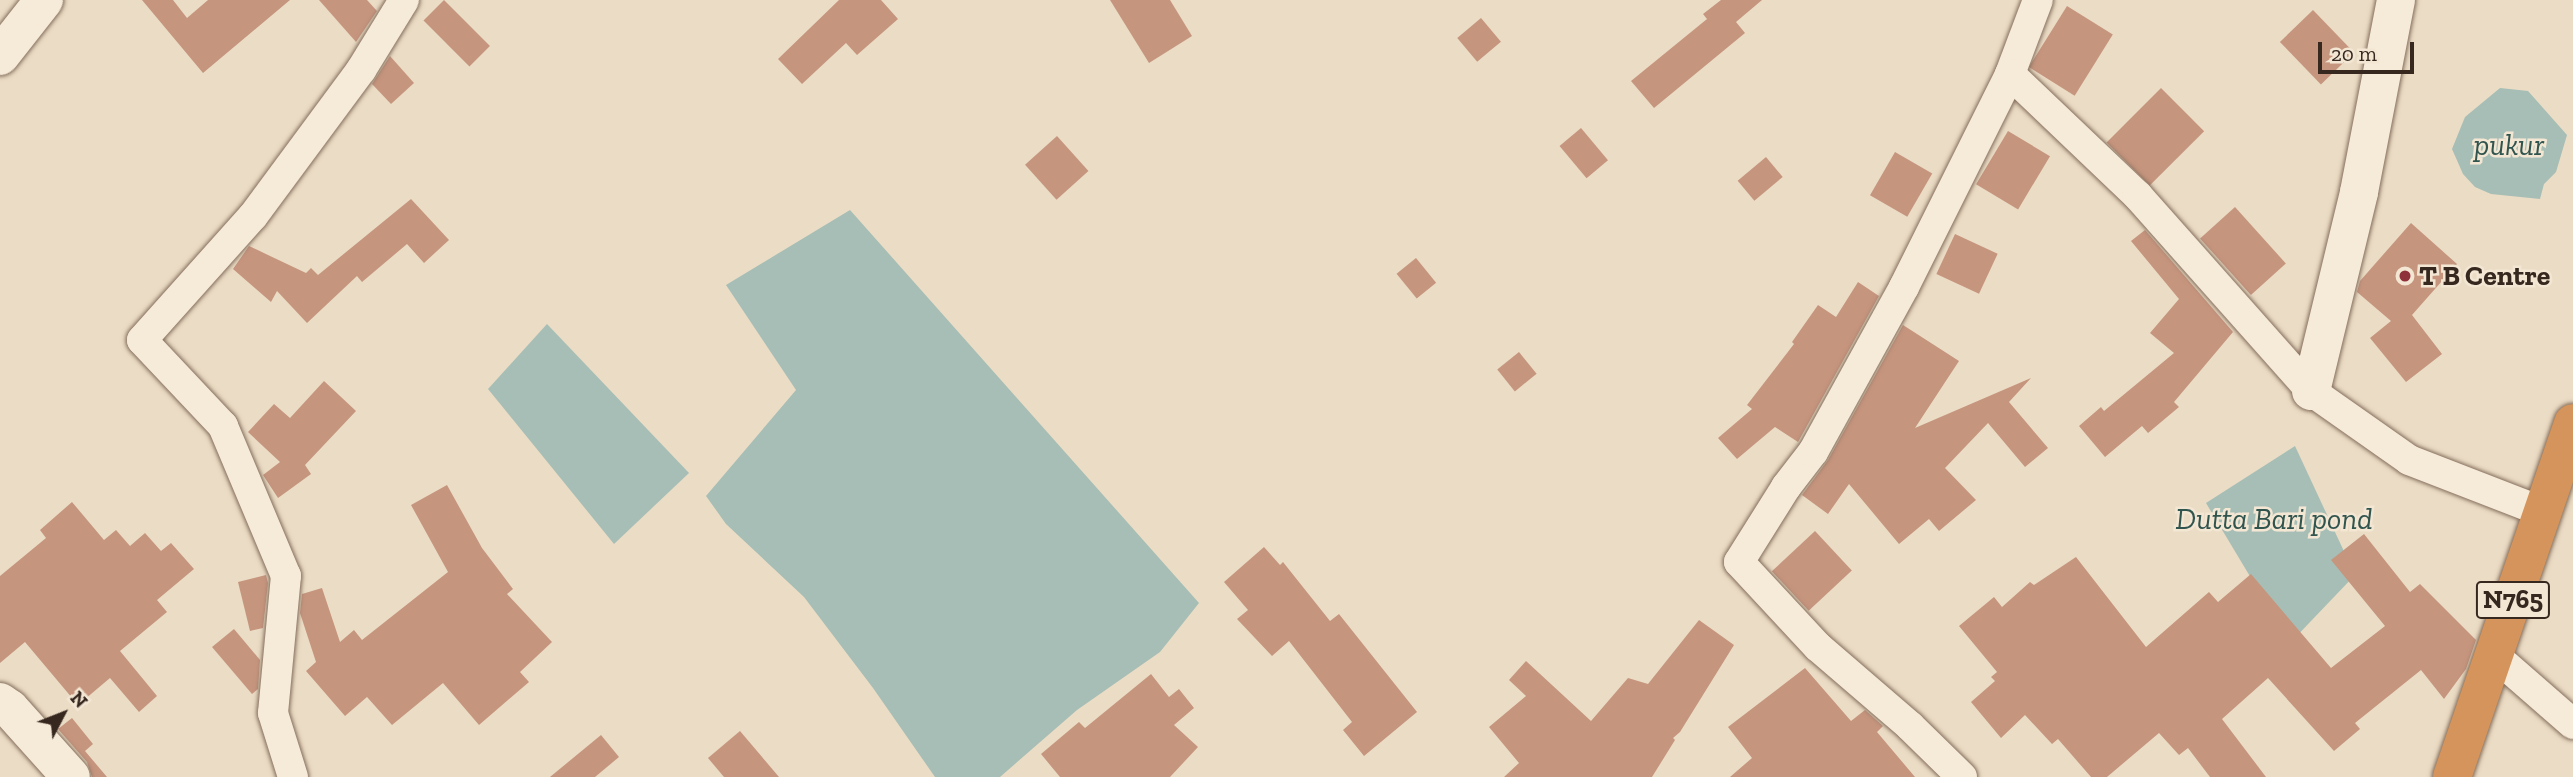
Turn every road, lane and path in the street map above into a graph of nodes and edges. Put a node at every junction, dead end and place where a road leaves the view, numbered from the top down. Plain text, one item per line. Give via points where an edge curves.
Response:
1 (44, 0) edge
2 (404, 0) edge
3 (2038, 0) edge
4 (2396, 0) edge
5 (0, 56) edge
6 (2010, 74) junction
7 (2311, 391) junction
8 (2573, 423) edge
9 (2543, 512) junction
10 (2494, 655) junction
11 (0, 702) edge
12 (2573, 724) edge
13 (71, 777) edge
14 (293, 777) edge
15 (1962, 777) edge
16 (2452, 777) edge

1 - 5 street
2 - 14 street via 361,70 253,216 142,340 223,426 286,576 273,713
3 - 6 street
4 - 7 street via 2359,192
6 - 7 street via 2138,196
6 - 15 street via 1904,287 1813,452 1739,562 1818,647
7 - 9 street via 2409,460
8 - 9 highway, N765
9 - 10 highway, N765
10 - 12 street
10 - 16 highway, N765
11 - 13 street

